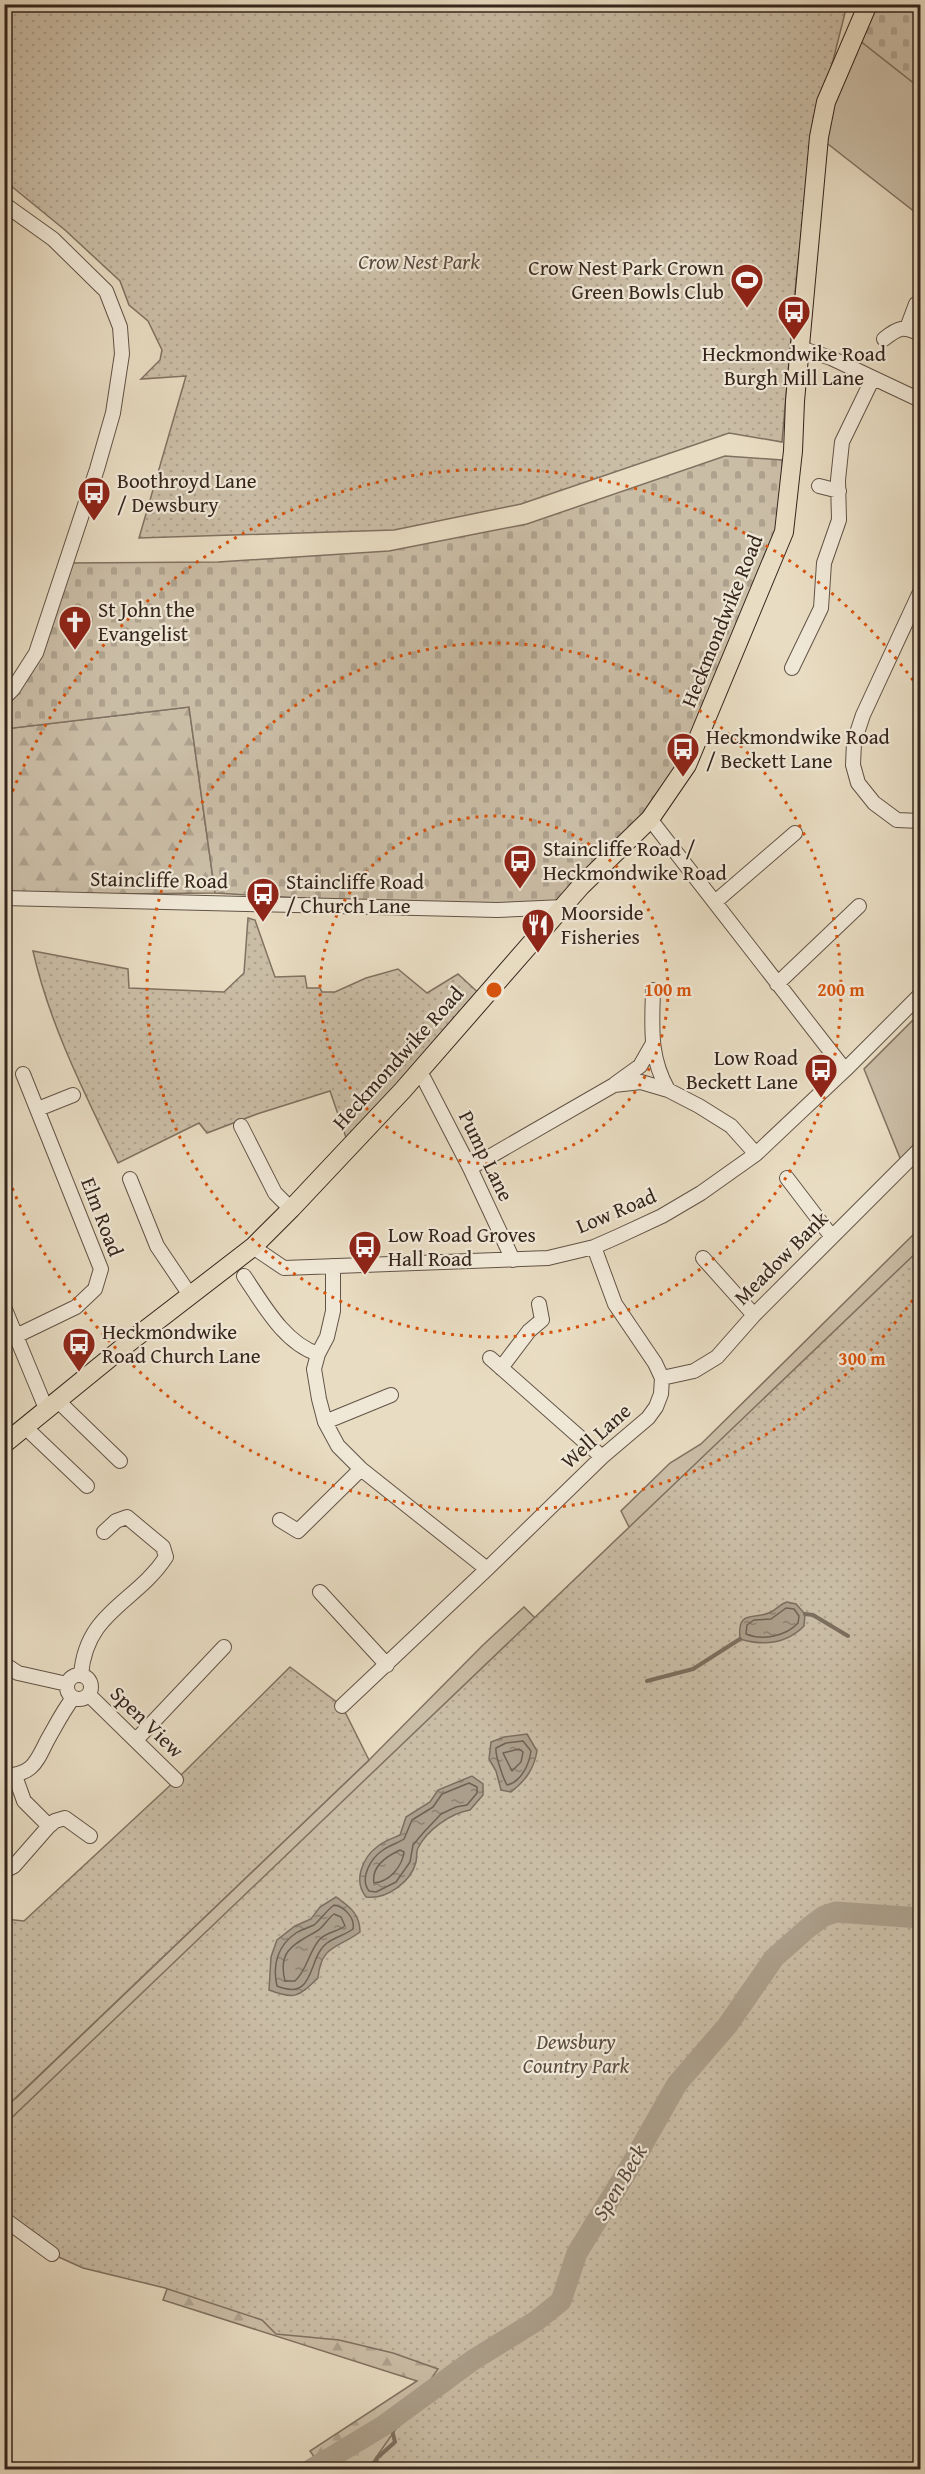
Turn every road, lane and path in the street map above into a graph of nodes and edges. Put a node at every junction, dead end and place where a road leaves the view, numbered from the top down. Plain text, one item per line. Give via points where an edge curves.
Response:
1 (868, 4) edge
2 (4, 204) edge
3 (916, 304) dead end
4 (907, 328) junction
5 (921, 334) edge
6 (884, 339) dead end
7 (800, 348) junction
8 (873, 378) junction
9 (921, 400) edge
10 (819, 486) dead end
11 (838, 491) junction
12 (921, 592) edge
13 (917, 607) edge
14 (792, 669) dead end
15 (4, 698) edge
16 (650, 819) junction
17 (921, 821) edge
18 (795, 833) dead end
19 (4, 898) edge
20 (716, 902) junction
21 (859, 906) dead end
22 (564, 907) junction
23 (777, 984) junction
24 (653, 990) dead end
25 (921, 995) edge
26 (652, 1045) junction
27 (845, 1070) junction
28 (418, 1072) junction
29 (23, 1074) dead end
30 (614, 1085) junction
31 (668, 1090) junction
32 (73, 1095) dead end
33 (38, 1109) junction
34 (241, 1126) dead end
35 (921, 1149) edge
36 (756, 1154) junction
37 (470, 1168) junction
38 (787, 1178) dead end
39 (130, 1179) dead end
40 (291, 1209) junction
41 (832, 1237) junction
42 (253, 1247) junction
43 (594, 1247) junction
44 (704, 1258) dead end
45 (513, 1260) junction
46 (333, 1266) junction
47 (244, 1276) dead end
48 (190, 1295) junction
49 (538, 1304) dead end
50 (4, 1307) edge
51 (754, 1316) junction
52 (16, 1336) junction
53 (318, 1354) junction
54 (490, 1359) dead end
55 (501, 1368) junction
56 (662, 1378) junction
57 (391, 1395) dead end
58 (53, 1406) junction
59 (325, 1422) junction
60 (25, 1427) junction
61 (4, 1444) edge
62 (602, 1457) junction
63 (120, 1461) dead end
64 (361, 1469) junction
65 (87, 1486) dead end
66 (279, 1520) dead end
67 (104, 1532) dead end
68 (487, 1569) junction
69 (320, 1592) dead end
70 (224, 1647) dead end
71 (4, 1664) edge
72 (387, 1665) junction
73 (81, 1675) junction
74 (67, 1684) junction
75 (89, 1695) junction
76 (73, 1698) junction
77 (342, 1706) dead end
78 (136, 1740) junction
79 (10, 1776) edge
80 (176, 1780) dead end
81 (49, 1826) junction
82 (90, 1836) dead end
83 (4, 1866) edge
84 (4, 2219) edge
85 (52, 2254) dead end

1 - 7 main road, Heckmondwike Road via 826,102 819,137
2 - 15 street via 53,239 106,291 120,327 122,354 97,469 36,653
3 - 4 street
4 - 5 street
4 - 6 street
7 - 8 street
7 - 16 main road, Heckmondwike Road via 784,532 687,765
8 - 9 street
8 - 11 street via 842,442
10 - 11 street
11 - 14 street via 839,520 824,563 821,608
12 - 13 street
13 - 17 street via 863,715 854,742 853,765 858,783 873,803 897,820
16 - 20 street
16 - 22 main road, Heckmondwike Road
18 - 20 street
19 - 22 street, Staincliffe Road via 497,910
20 - 23 street
21 - 23 street
22 - 28 main road, Heckmondwike Road
23 - 27 street
24 - 26 street
25 - 27 street, Low Road
26 - 30 street via 640,1065
26 - 31 street
27 - 36 street, Low Road
28 - 37 street, Pump Lane
28 - 40 main road, Heckmondwike Road
29 - 33 street, Elm Road
30 - 31 street via 641,1082
30 - 37 street
31 - 36 street via 731,1126
32 - 33 street
33 - 52 street, Elm Road via 101,1269 94,1289 76,1307
34 - 40 street via 275,1192
35 - 41 street, Meadow Bank
36 - 43 street, Low Road via 662,1216
37 - 45 street, Pump Lane
38 - 41 street
39 - 48 street via 157,1246
40 - 42 main road, Heckmondwike Road
41 - 51 street, Meadow Bank
42 - 46 street, Low Road via 284,1268
42 - 48 main road, Heckmondwike Road
43 - 45 street, Low Road via 548,1258
43 - 56 street via 615,1304
44 - 51 street
45 - 46 street, Low Road
46 - 53 street via 333,1311
47 - 53 street via 291,1338
48 - 58 main road, Heckmondwike Road
49 - 55 street via 542,1320
50 - 52 street
51 - 56 street, Meadow Bank via 717,1357 694,1371
52 - 58 street
53 - 59 street via 314,1369
54 - 55 street
55 - 62 street
56 - 62 street, Well Lane via 661,1394 648,1418
57 - 59 street
58 - 60 main road, Heckmondwike Road
58 - 63 street
59 - 64 street via 338,1446
60 - 61 main road, Heckmondwike Road
60 - 65 street
62 - 68 street, Well Lane
64 - 66 street via 298,1531
64 - 68 street
67 - 73 street via 127,1517 163,1547 166,1557 98,1625 86,1644
68 - 72 street, Well Lane
69 - 72 street
70 - 78 street
71 - 74 street via 18,1673
72 - 77 street, Well Lane
73 - 74 street
73 - 75 street, Spen View via 90,1683
74 - 76 street via 67,1692
75 - 76 street, Spen View
75 - 78 street, Spen View
76 - 79 street via 40,1760 30,1769
78 - 80 street, Spen View
79 - 81 street via 24,1801
81 - 82 street via 65,1818
81 - 83 street via 14,1866
84 - 85 street

